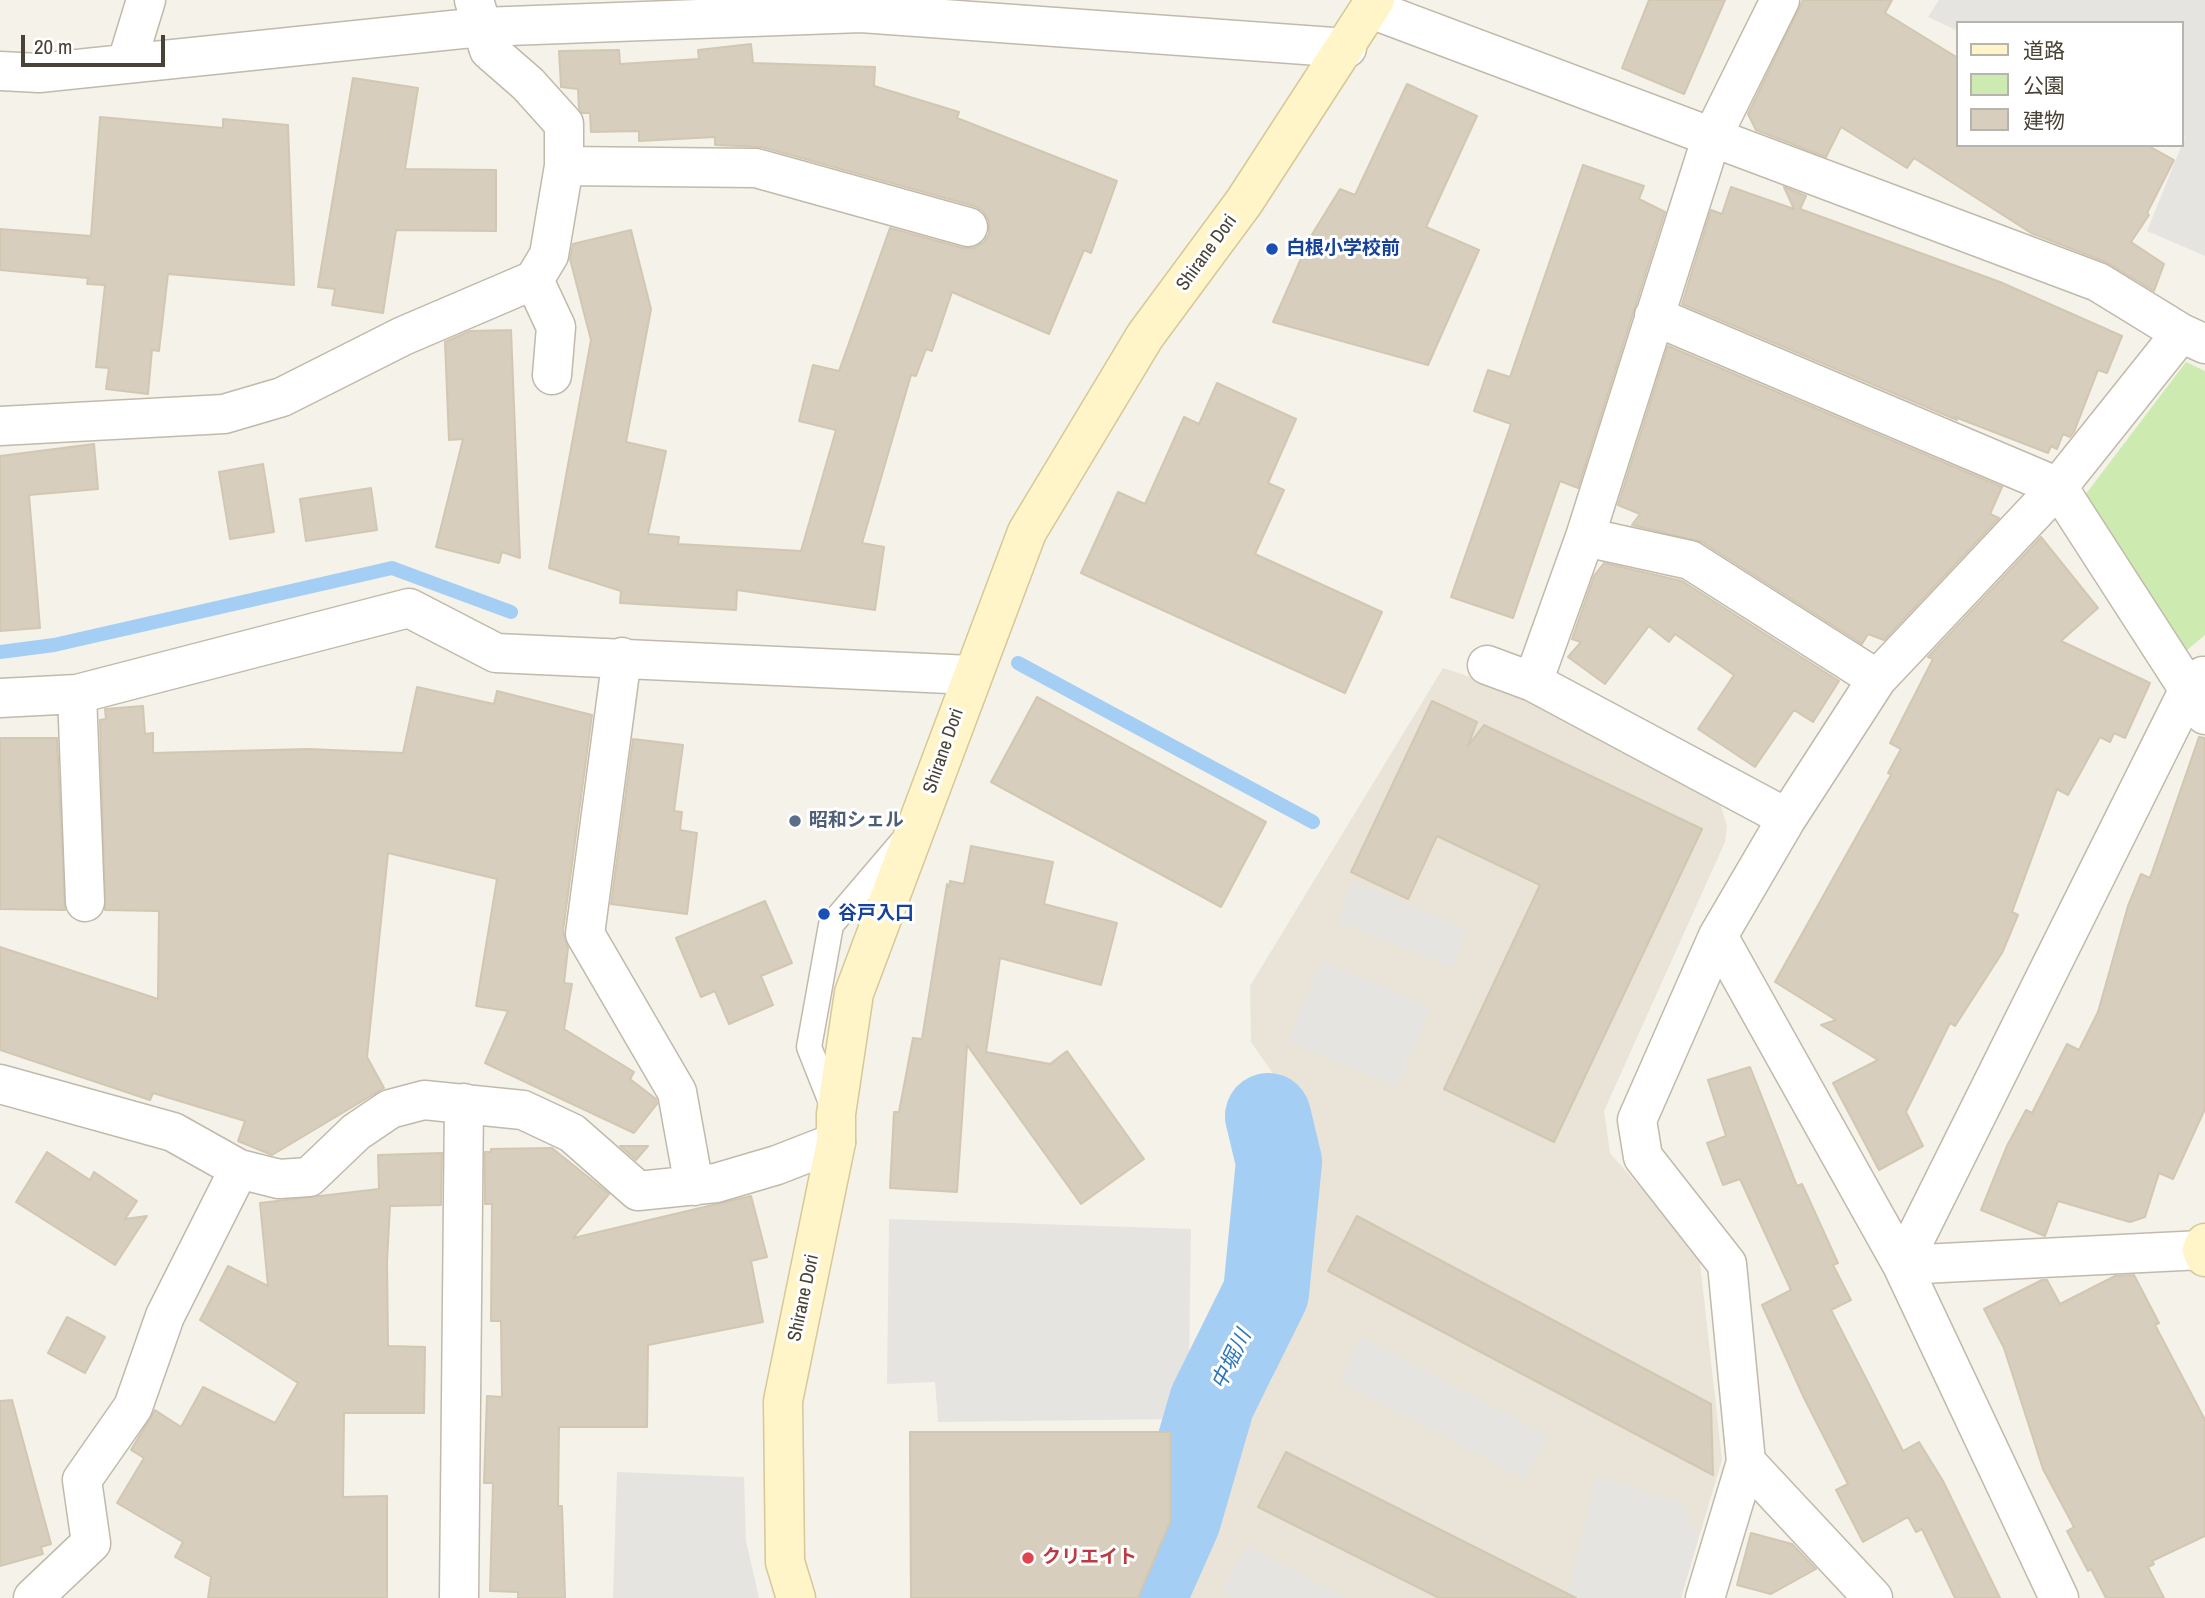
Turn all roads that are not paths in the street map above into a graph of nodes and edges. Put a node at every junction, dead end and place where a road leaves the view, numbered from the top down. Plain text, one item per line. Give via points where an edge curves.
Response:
1 (146, 0) edge
2 (1780, 0) edge
3 (1373, 4) edge
4 (478, 13) edge
5 (1347, 48) junction
6 (127, 62) junction
7 (0, 71) edge
8 (1710, 139) junction
9 (565, 166) junction
10 (968, 227) dead end
11 (534, 280) junction
12 (1654, 316) junction
13 (2193, 339) edge
14 (552, 375) dead end
15 (0, 426) edge
16 (2058, 488) junction
17 (1586, 537) junction
18 (622, 657) junction
19 (1487, 665) dead end
20 (971, 675) junction
21 (1877, 679) junction
22 (1533, 682) junction
23 (2200, 693) edge
24 (77, 694) junction
25 (0, 698) edge
26 (1787, 818) junction
27 (85, 902) dead end
28 (1718, 936) junction
29 (0, 1084) edge
30 (464, 1102) junction
31 (836, 1128) junction
32 (239, 1169) junction
33 (694, 1186) junction
34 (2204, 1250) edge
35 (1902, 1265) junction
36 (1746, 1462) junction
37 (33, 1598) edge
38 (459, 1598) edge
39 (796, 1598) edge
40 (1704, 1598) edge
41 (1873, 1598) edge
42 (2059, 1598) edge

1 - 6 street
2 - 8 street
3 - 5 street, Shirane Dori
3 - 8 street
4 - 5 street via 861,13
4 - 6 street
4 - 9 street via 489,50 564,124
5 - 20 street, Shirane Dori via 1244,202 1145,336 1027,532
6 - 7 street via 39,72
8 - 12 street
8 - 13 street via 2098,282
9 - 10 street via 756,168
9 - 11 street via 549,255
11 - 14 street via 556,327
11 - 15 street via 403,336 282,397 224,414
12 - 16 street
12 - 17 street
13 - 16 street
16 - 21 street
16 - 23 street
17 - 21 street via 1690,560
17 - 22 street
18 - 20 street
18 - 24 street via 496,653 409,608
18 - 33 street via 585,934 677,1092
19 - 22 street
20 - 31 street, Shirane Dori via 854,993
21 - 26 street
22 - 26 street
23 - 35 street
24 - 25 street
24 - 27 street
26 - 28 street
28 - 35 street
28 - 36 street via 1637,1120 1643,1157 1727,1264
29 - 32 street via 173,1132
30 - 32 street via 424,1100 390,1109 356,1132 309,1177 279,1179
30 - 33 street via 523,1110 572,1133 638,1191
30 - 38 street
31 - 33 street via 777,1165
31 - 39 street, Shirane Dori via 783,1401 785,1562
32 - 37 street via 165,1316 133,1406 82,1480 91,1543
34 - 35 street
35 - 42 street
36 - 40 street
36 - 41 street

